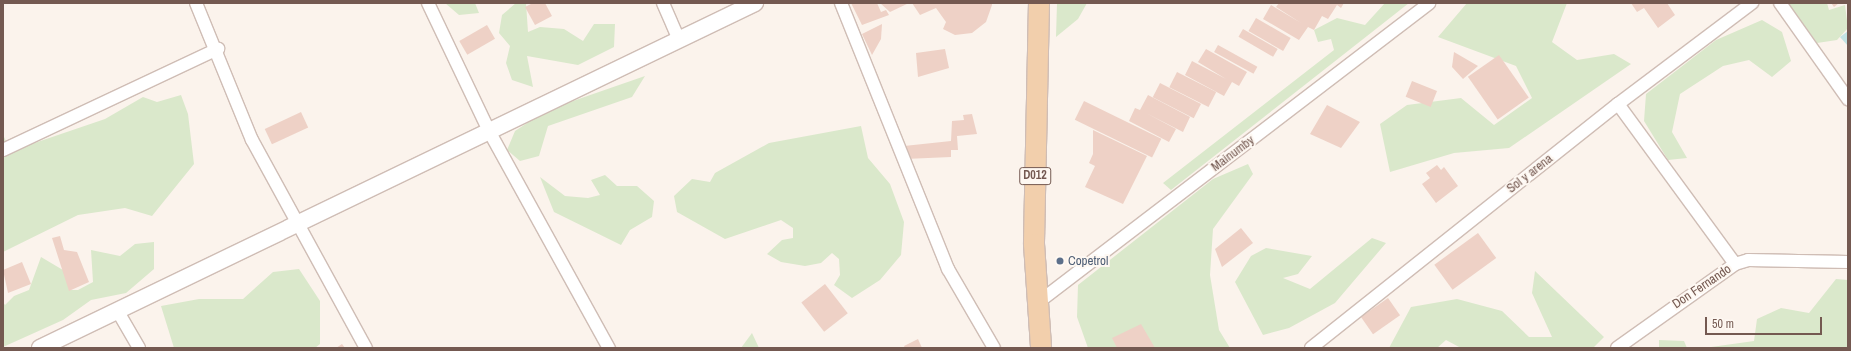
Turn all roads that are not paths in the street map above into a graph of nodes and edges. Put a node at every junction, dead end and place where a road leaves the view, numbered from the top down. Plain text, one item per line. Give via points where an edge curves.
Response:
1 (196, 3) edge
2 (428, 3) edge
3 (663, 3) edge
4 (756, 3) edge
5 (841, 3) edge
6 (1039, 3) edge
7 (1429, 3) edge
8 (1752, 3) edge
9 (1780, 3) edge
10 (679, 40) junction
11 (218, 49) junction
12 (1848, 99) edge
13 (1618, 104) junction
14 (489, 131) junction
15 (3, 150) edge
16 (297, 224) junction
17 (1848, 262) edge
18 (1735, 264) junction
19 (1036, 304) junction
20 (117, 310) junction
21 (40, 348) edge
22 (139, 348) edge
23 (366, 348) edge
24 (610, 348) edge
25 (994, 348) edge
26 (1041, 348) edge
27 (1311, 348) edge
28 (1617, 348) edge

1 - 11 street
2 - 14 street
3 - 10 street
4 - 10 street
5 - 25 street via 948,269
6 - 19 main road, D012 via 1034,244
7 - 19 street, Mainumby
8 - 13 street, Sol y arena
9 - 12 street
10 - 14 street
11 - 15 street
11 - 16 street via 252,140
13 - 18 street
13 - 27 street, Sol y arena
14 - 16 street
14 - 24 street
16 - 20 street
16 - 23 street
17 - 18 street, Don Fernando via 1748,260
18 - 28 street, Don Fernando
19 - 26 main road, D012
20 - 21 street
20 - 22 street

